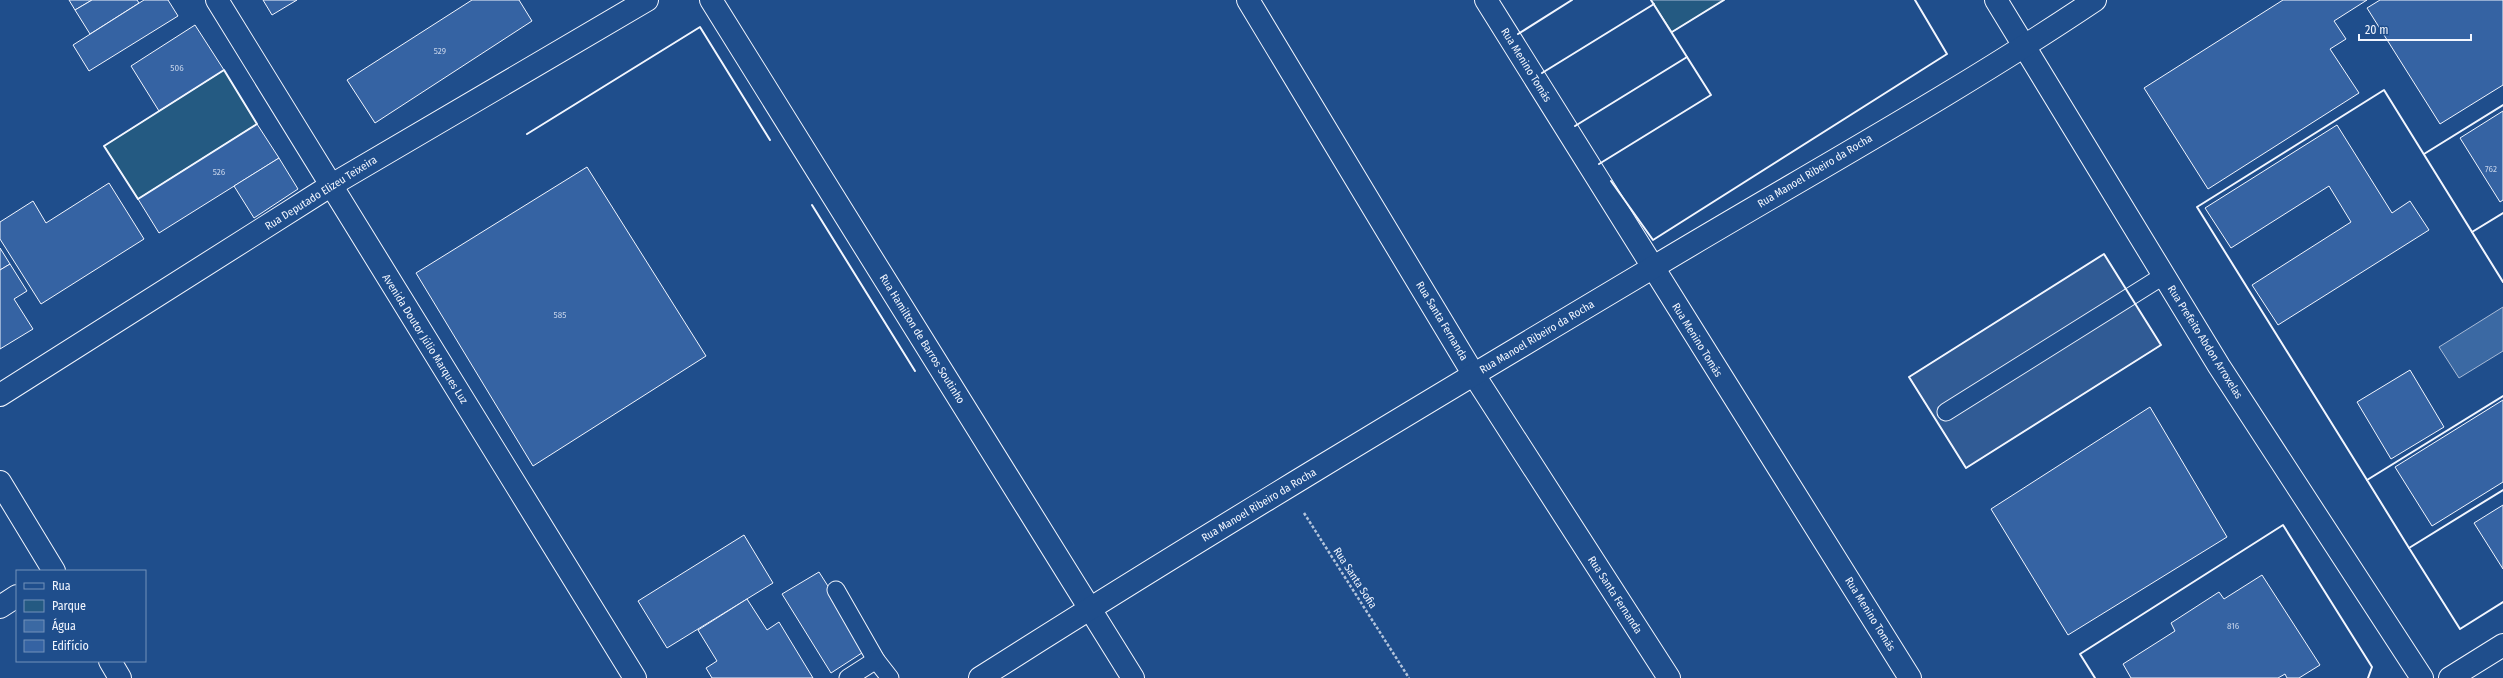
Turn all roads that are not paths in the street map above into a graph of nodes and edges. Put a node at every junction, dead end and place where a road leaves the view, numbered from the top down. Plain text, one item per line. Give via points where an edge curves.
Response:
1 (216, 0) edge
2 (647, 0) edge
3 (711, 0) edge
4 (1248, 0) edge
5 (1486, 0) edge
6 (1996, 0) edge
7 (2095, 0) edge
8 (2024, 47) junction
9 (330, 186) junction
10 (1652, 268) junction
11 (2163, 276) junction
12 (1474, 375) junction
13 (0, 395) edge
14 (1946, 412) dead end
15 (0, 482) edge
16 (53, 570) edge
17 (836, 590) dead end
18 (16, 597) edge
19 (0, 607) edge
20 (1090, 608) junction
21 (2503, 645) edge
22 (876, 660) junction
23 (111, 662) edge
24 (120, 678) edge
25 (635, 678) edge
26 (848, 678) edge
27 (890, 678) edge
28 (980, 678) edge
29 (1133, 678) edge
30 (1668, 678) edge
31 (1910, 678) edge
32 (2422, 678) edge
33 (2450, 678) edge

1 - 9 street, Avenida Doutor Júlio Marques Luz
2 - 9 street, Rua Deputado Elizeu Teixeira
3 - 20 street, Rua Hamilton de Barros Soutinho
4 - 12 street, Rua Santa Fernanda
5 - 10 street, Rua Menino Tomás
6 - 8 street, Rua Prefeito Abdon Arroxelas
7 - 8 street, Rua Manoel Ribeiro da Rocha
8 - 10 street, Rua Manoel Ribeiro da Rocha
8 - 11 street, Rua Prefeito Abdon Arroxelas
9 - 13 street, Rua Deputado Elizeu Teixeira
9 - 25 street, Avenida Doutor Júlio Marques Luz
10 - 12 street, Rua Manoel Ribeiro da Rocha
10 - 31 street, Rua Menino Tomás
11 - 14 lane
11 - 32 street, Rua Prefeito Abdon Arroxelas
12 - 20 street, Rua Manoel Ribeiro da Rocha
12 - 30 street, Rua Santa Fernanda
15 - 16 street
17 - 22 lane
18 - 19 street
20 - 28 street, Rua Manoel Ribeiro da Rocha
20 - 29 street, Rua Hamilton de Barros Soutinho
21 - 33 street
22 - 26 lane
22 - 27 lane
23 - 24 street

